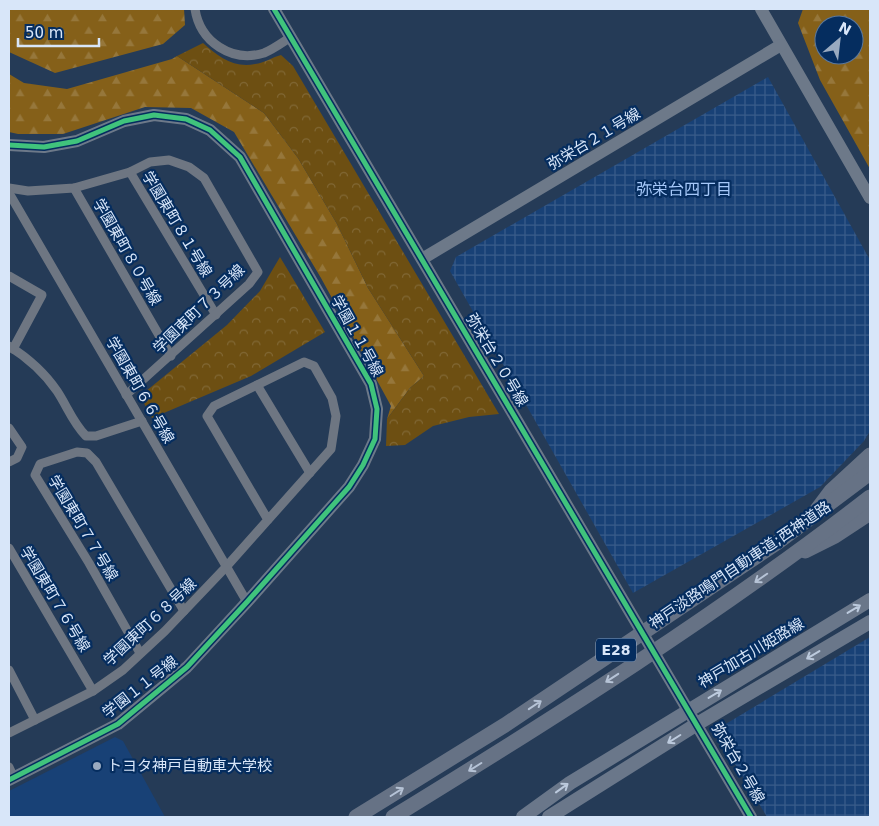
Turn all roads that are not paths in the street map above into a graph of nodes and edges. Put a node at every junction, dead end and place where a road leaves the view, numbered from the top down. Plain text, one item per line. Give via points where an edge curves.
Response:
1 (195, 9) edge
2 (274, 9) edge
3 (761, 9) edge
4 (291, 36) junction
5 (781, 45) junction
6 (9, 145) edge
7 (130, 172) junction
8 (9, 188) edge
9 (74, 188) junction
10 (9, 193) edge
11 (870, 198) edge
12 (422, 259) junction
13 (9, 276) edge
14 (216, 316) junction
15 (11, 348) edge
16 (171, 356) junction
17 (257, 385) junction
18 (126, 395) junction
19 (142, 422) junction
20 (9, 428) edge
21 (870, 455) edge
22 (9, 462) edge
23 (310, 473) junction
24 (870, 473) edge
25 (870, 497) edge
26 (870, 513) edge
27 (268, 520) junction
28 (809, 520) junction
29 (9, 548) edge
30 (790, 558) junction
31 (226, 567) junction
32 (870, 600) edge
33 (247, 602) junction
34 (184, 611) junction
35 (870, 622) edge
36 (140, 653) junction
37 (9, 670) edge
38 (94, 691) junction
39 (689, 710) junction
40 (35, 720) junction
41 (697, 724) junction
42 (9, 733) edge
43 (10, 775) edge
44 (356, 817) edge
45 (393, 817) edge
46 (523, 817) edge
47 (549, 817) edge
48 (751, 817) edge

1 - 4 street via 206,36 230,53 246,56 265,52
2 - 4 street, 弥栄台２０号線
3 - 5 street
4 - 12 street, 弥栄台２０号線
5 - 11 street
5 - 12 street, 弥栄台２１号線
6 - 33 street, 学園１１号線 via 44,147 77,141 124,121 154,115 186,119 210,130 240,157 371,384 377,409 375,439 363,465 349,486
7 - 9 street, 学園東町７３号線
7 - 14 street, 学園東町８１号線
7 - 14 street, 学園東町７３号線 via 150,162 170,160 189,167 204,178 258,272
8 - 9 street, 学園東町７３号線 via 28,191
9 - 16 street, 学園東町８０号線
10 - 18 street, 学園東町６６号線
12 - 39 street, 弥栄台２０号線
13 - 15 street via 42,295
14 - 16 street, 学園東町７３号線
15 - 19 street via 26,356 41,371 86,436
16 - 18 street, 学園東町７３号線
17 - 23 street
17 - 23 street, 学園東町６８号線 via 304,362 314,366 332,398 336,416 331,449
17 - 27 street, 学園東町６８号線 via 214,406 207,416
18 - 19 street, 学園東町６６号線
19 - 31 street, 学園東町６６号線
20 - 22 street via 22,447 17,458
21 - 28 highway, bridge via 831,491
23 - 27 street, 学園東町６８号線
24 - 28 highway, 神戸淡路鳴門自動車道;西神道路 / E28, bridge
25 - 30 highway, 神戸淡路鳴門自動車道;西神道路 / E28, bridge
26 - 30 highway, bridge
27 - 31 street, 学園東町６８号線
44 -> 28 highway, 神戸淡路鳴門自動車道;西神道路 / E28, bridge via 505,725
29 - 38 street, 学園東町７６号線
30 -> 45 highway, 神戸淡路鳴門自動車道;西神道路 / E28, bridge via 536,728
31 - 33 street, 学園東町６６号線
31 - 34 street, 学園東町６８号線
39 -> 32 main road, 神戸加古川姫路線
33 - 43 street, 学園１１号線 via 187,667 118,724
34 - 36 street, 学園東町６８号線
34 - 36 street, 学園東町７７号線 via 96,462 87,453 77,452 40,464 35,475 90,563
35 -> 41 main road
36 - 38 street, 学園東町６８号線
37 - 40 street
38 - 40 street, 学園東町６８号線
39 - 41 street, 弥栄台２０号線
46 -> 39 main road, 神戸加古川姫路線 via 570,783
40 - 42 street, 学園東町６８号線
41 -> 47 main road
41 - 48 street, 弥栄台２号線

